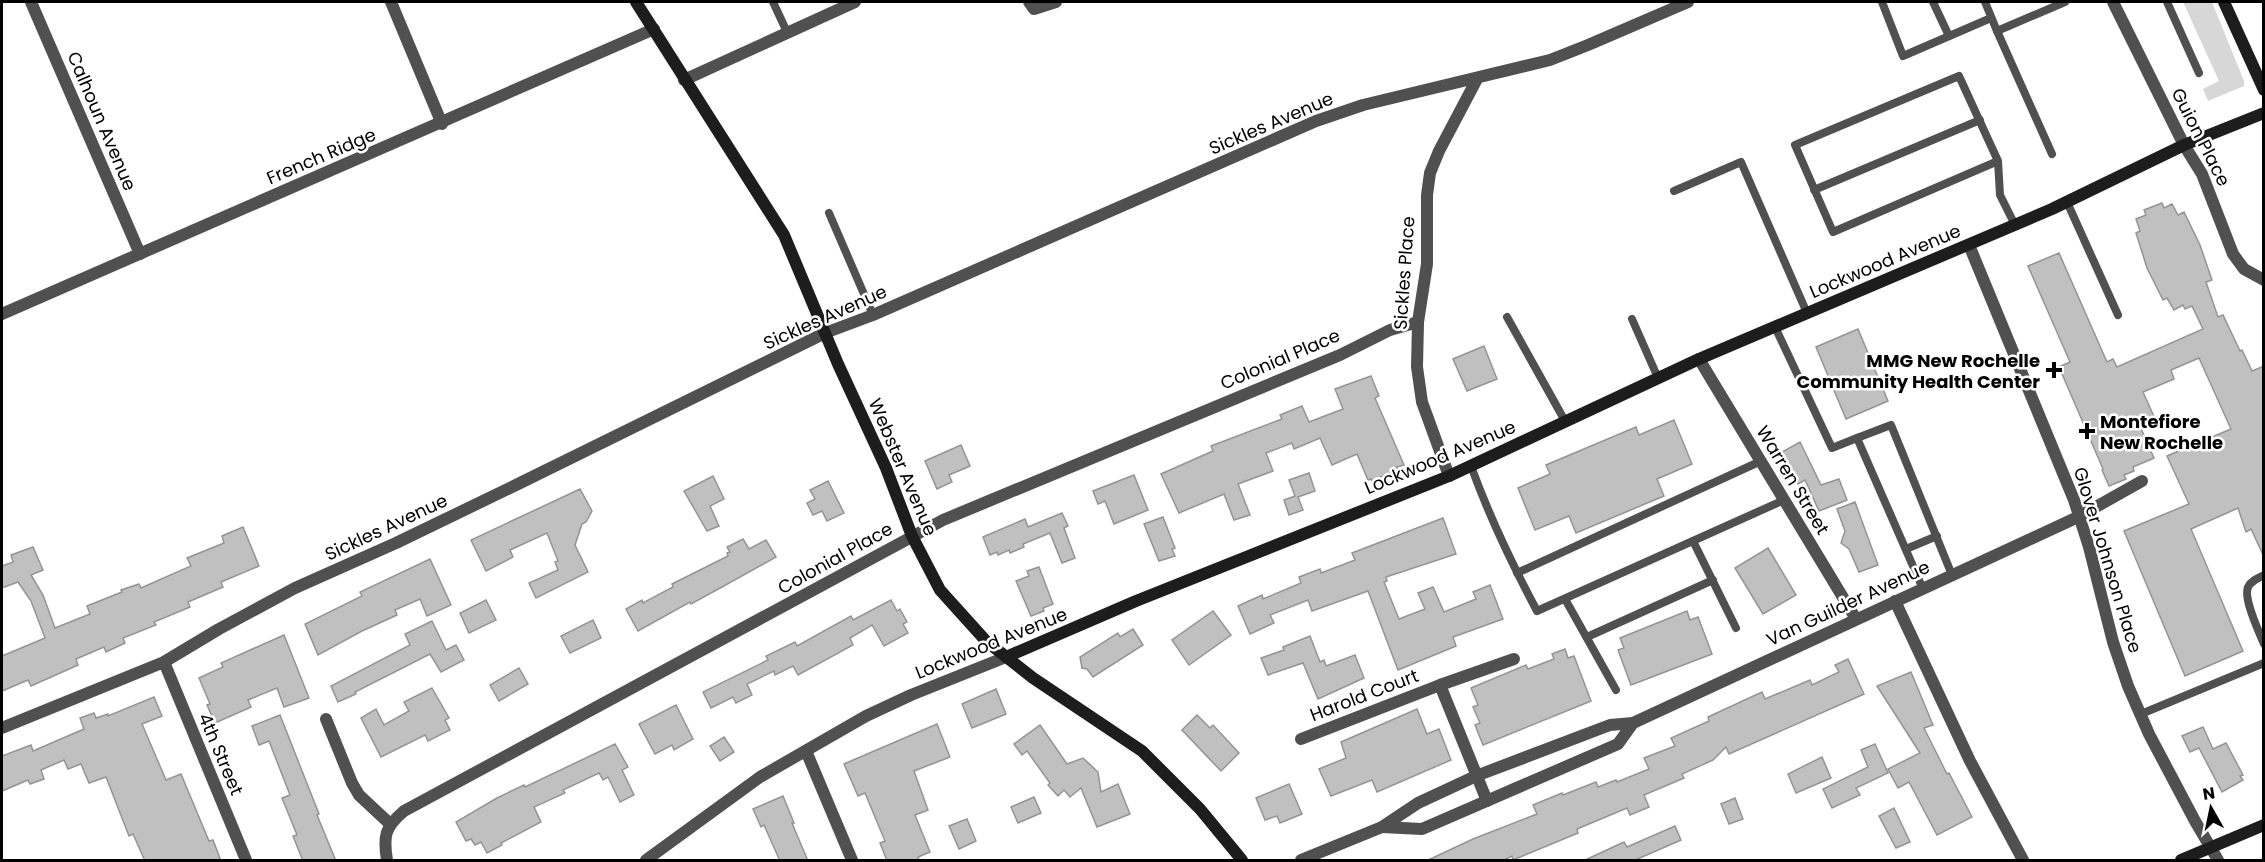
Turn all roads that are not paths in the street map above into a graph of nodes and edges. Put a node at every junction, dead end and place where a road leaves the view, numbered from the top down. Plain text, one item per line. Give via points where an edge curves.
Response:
1 (31, 2) edge
2 (391, 2) edge
3 (636, 2) edge
4 (774, 2) edge
5 (855, 2) edge
6 (1029, 2) edge
7 (1056, 2) edge
8 (1688, 2) edge
9 (1882, 2) edge
10 (1933, 2) edge
11 (1985, 2) edge
12 (2065, 2) edge
13 (2113, 2) edge
14 (2167, 2) edge
15 (2224, 2) edge
16 (1991, 18) junction
17 (654, 29) junction
18 (1997, 31) junction
19 (787, 32) junction
20 (1949, 36) junction
21 (2199, 73) dead end
22 (1477, 79) junction
23 (684, 80) junction
24 (2264, 90) edge
25 (2264, 112) edge
26 (1980, 120) junction
27 (442, 123) junction
28 (2184, 145) junction
29 (2052, 154) dead end
30 (1998, 161) junction
31 (1814, 190) junction
32 (1674, 191) dead end
33 (2067, 202) junction
34 (829, 213) dead end
35 (2015, 225) junction
36 (1969, 245) junction
37 (140, 254) junction
38 (2264, 280) edge
39 (1807, 313) junction
40 (2, 314) edge
41 (873, 315) junction
42 (2118, 315) dead end
43 (1507, 317) dead end
44 (1632, 319) dead end
45 (1418, 322) junction
46 (1775, 327) junction
47 (825, 333) junction
48 (1699, 359) junction
49 (1658, 378) junction
50 (1565, 421) junction
51 (1857, 438) junction
52 (1761, 461) junction
53 (1471, 466) junction
54 (1449, 476) junction
55 (2142, 481) dead end
56 (1784, 500) junction
57 (2078, 517) junction
58 (912, 536) junction
59 (1937, 536) junction
60 (1693, 541) junction
61 (1906, 549) junction
62 (1517, 573) junction
63 (1952, 575) junction
64 (2264, 575) edge
65 (1713, 580) junction
66 (1923, 589) junction
67 (1565, 599) junction
68 (1895, 601) junction
69 (1856, 619) junction
70 (1736, 628) dead end
71 (1587, 637) junction
72 (2264, 644) edge
73 (1006, 657) junction
74 (1514, 659) dead end
75 (164, 662) junction
76 (2264, 663) edge
77 (1440, 685) junction
78 (1616, 690) dead end
79 (2141, 714) junction
80 (326, 719) dead end
81 (1633, 723) junction
82 (2, 728) edge
83 (1301, 740) dead end
84 (806, 751) junction
85 (1476, 777) junction
86 (1487, 801) junction
87 (389, 823) junction
88 (2264, 825) edge
89 (1382, 827) junction
90 (2211, 847) junction
91 (246, 861) edge
92 (387, 861) edge
93 (646, 861) edge
94 (852, 861) edge
95 (1242, 861) edge
96 (1301, 861) edge
97 (2023, 861) edge
98 (2181, 861) edge
99 (2218, 861) edge

1 - 37 street, Calhoun Avenue
2 - 27 street
3 - 17 street, Webster Avenue
4 - 19 lane
5 - 19 street
6 - 7 street via 1034,9
8 - 22 street, Sickles Avenue via 1550,60
9 - 20 lane via 1903,56
10 - 20 lane
11 - 16 lane
12 - 18 lane
13 - 28 street, Guion Place
14 - 21 lane
15 - 24 street
16 - 18 lane
16 - 20 lane
17 - 23 street, Webster Avenue
17 - 27 street, French Ridge
18 - 29 lane
19 - 23 street
22 - 41 street, Sickles Avenue via 1363,105 1316,121
22 - 45 street, Sickles Place via 1430,173 1426,264
23 - 47 street, Webster Avenue via 784,235
25 - 28 street, Lockwood Avenue
26 - 30 lane
26 - 31 lane
26 - 31 lane via 1959,76 1806,140 1795,145
27 - 37 street, French Ridge
28 - 33 street, Lockwood Avenue
28 - 38 street, Guion Place via 2202,174 2233,254 2244,269
30 - 31 lane via 1833,232
30 - 35 lane via 2000,195
32 - 39 lane via 1741,162
33 - 35 street, Lockwood Avenue
33 - 42 lane
34 - 41 lane
35 - 36 street, Lockwood Avenue
36 - 39 street, Lockwood Avenue
36 - 57 street, Glover Johnson Place
37 - 40 street, French Ridge
39 - 46 street, Lockwood Avenue
41 - 47 street, Sickles Avenue
43 - 50 lane
44 - 49 lane
45 - 54 street, Sickles Place via 1417,367 1422,402
45 - 58 street, Colonial Place via 1390,330 1340,355
46 - 48 street, Lockwood Avenue
46 - 51 lane via 1832,448
47 - 58 street, Webster Avenue
47 - 75 street, Sickles Avenue via 496,495 295,588
48 - 49 street, Lockwood Avenue
48 - 52 street, Warren Street
49 - 50 street, Lockwood Avenue
50 - 53 street, Lockwood Avenue
51 - 59 lane via 1891,425
51 - 61 lane
52 - 56 street, Warren Street
52 - 62 lane
53 - 54 street, Lockwood Avenue
53 - 62 lane
54 - 73 street, Lockwood Avenue
55 - 57 street
56 - 60 lane
56 - 69 street, Warren Street
57 - 63 street, Van Guilder Avenue
57 - 79 street, Glover Johnson Place via 2113,642
58 - 73 street, Webster Avenue via 946,597
58 - 87 street, Colonial Place via 428,796
59 - 61 lane
59 - 63 lane
60 - 65 lane
60 - 67 lane
61 - 66 lane
62 - 67 lane via 1537,611
63 - 66 street, Van Guilder Avenue
64 - 72 lane via 2254,580 2247,597
65 - 70 lane
65 - 71 lane
66 - 68 street, Van Guilder Avenue
67 - 71 lane
68 - 69 street, Van Guilder Avenue
68 - 97 street via 1970,761
69 - 81 street, Van Guilder Avenue
71 - 78 lane
73 - 84 street, Lockwood Avenue via 866,716
73 - 95 street, Webster Avenue via 1142,751 1200,809
74 - 77 street, Harold Court
75 - 82 street, Sickles Avenue
75 - 91 street, 4th Street
76 - 79 lane
77 - 83 street, Harold Court
77 - 85 street, Harold Court
79 - 90 street, Glover Johnson Place
80 - 87 street via 359,795
81 - 85 street, Van Guilder Avenue via 1610,725
81 - 86 street, Van Guilder Avenue via 1618,744
84 - 93 street, Lockwood Avenue via 760,777
84 - 94 street
85 - 86 street, Harold Court
85 - 89 street, Van Guilder Avenue via 1418,803
86 - 89 street, Van Guilder Avenue via 1422,829
87 - 92 street via 385,840
88 - 90 street
89 - 96 street, Van Guilder Avenue
90 - 98 street
90 - 99 street, Glover Johnson Place

